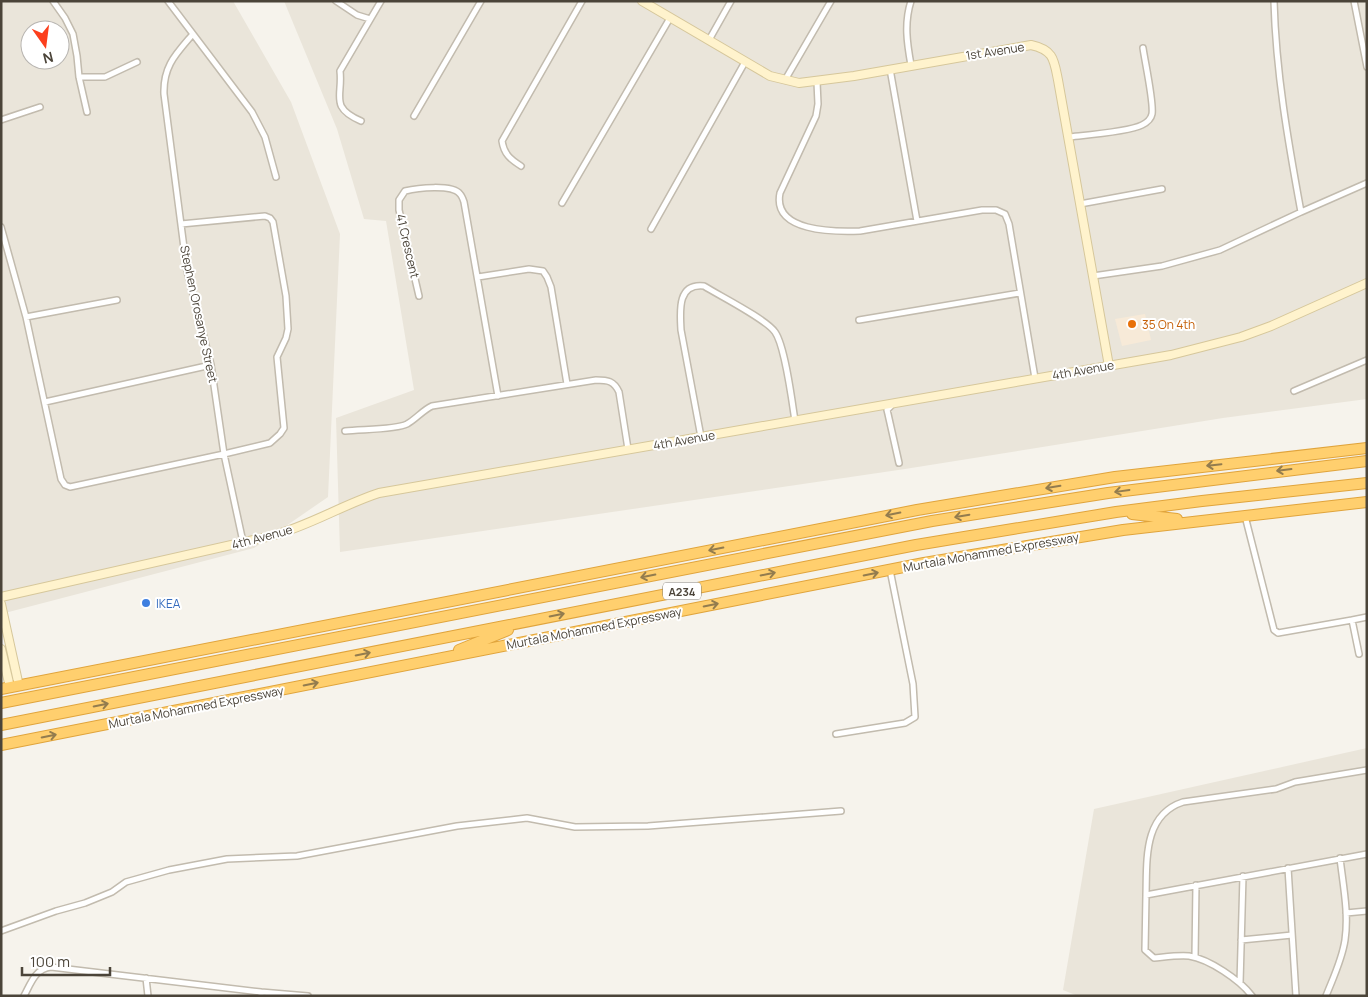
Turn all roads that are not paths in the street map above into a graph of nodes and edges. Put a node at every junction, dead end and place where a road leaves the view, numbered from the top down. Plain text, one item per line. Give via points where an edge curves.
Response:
1 (53, 1) edge
2 (168, 1) edge
3 (336, 1) edge
4 (380, 1) edge
5 (481, 1) edge
6 (582, 1) edge
7 (642, 1) edge
8 (731, 1) edge
9 (831, 1) edge
10 (911, 1) edge
11 (1274, 1) edge
12 (1354, 1) edge
13 (670, 18) junction
14 (370, 19) junction
15 (193, 34) junction
16 (709, 40) junction
17 (1143, 48) dead end
18 (137, 62) dead end
19 (745, 62) junction
20 (911, 66) junction
21 (1367, 67) edge
22 (890, 69) junction
23 (80, 78) junction
24 (785, 80) junction
25 (817, 82) junction
26 (40, 107) dead end
27 (87, 112) dead end
28 (414, 116) dead end
29 (1, 120) edge
30 (361, 121) dead end
31 (1068, 137) junction
32 (521, 166) dead end
33 (276, 177) dead end
34 (1367, 183) edge
35 (1162, 189) dead end
36 (562, 203) dead end
37 (1080, 204) junction
38 (1301, 212) junction
39 (917, 221) junction
40 (181, 224) junction
41 (1, 227) edge
42 (651, 229) dead end
43 (1092, 276) junction
44 (478, 277) junction
45 (1367, 283) edge
46 (1020, 293) junction
47 (419, 296) dead end
48 (117, 300) dead end
49 (26, 318) junction
50 (859, 320) dead end
51 (1367, 360) edge
52 (211, 364) junction
53 (1109, 366) junction
54 (1035, 378) junction
55 (568, 384) junction
56 (1294, 391) dead end
57 (498, 396) junction
58 (45, 402) junction
59 (893, 404) junction
60 (795, 421) junction
61 (345, 430) dead end
62 (700, 437) junction
63 (1367, 448) edge
64 (628, 449) junction
65 (1367, 452) edge
66 (224, 454) junction
67 (1367, 461) edge
68 (898, 463) dead end
69 (1315, 467) junction
70 (1367, 482) edge
71 (1367, 502) edge
72 (1116, 512) junction
73 (1245, 516) junction
74 (1194, 521) junction
75 (243, 542) junction
76 (890, 570) junction
77 (1, 597) edge
78 (522, 600) junction
79 (1, 604) edge
80 (432, 604) junction
81 (1367, 617) edge
82 (530, 620) junction
83 (1352, 620) junction
84 (1, 649) edge
85 (1359, 654) dead end
86 (437, 659) junction
87 (10, 687) edge
88 (1, 703) edge
89 (1, 725) edge
90 (836, 734) dead end
91 (1, 745) edge
92 (1367, 770) edge
93 (841, 811) dead end
94 (1367, 854) edge
95 (1340, 858) junction
96 (1288, 868) junction
97 (1243, 876) junction
98 (1196, 885) junction
99 (1146, 894) junction
100 (1367, 912) edge
101 (1346, 913) junction
102 (1, 931) edge
103 (1292, 935) junction
104 (1241, 940) junction
105 (1195, 958) junction
106 (146, 978) junction
107 (1240, 983) junction
108 (261, 994) edge
109 (24, 996) edge
110 (148, 996) edge
111 (308, 996) edge
112 (1252, 996) edge
113 (1296, 996) edge
114 (1326, 996) edge

1 - 23 street via 73,34
2 - 15 street
3 - 14 street via 357,15
4 - 14 street
5 - 28 street
6 - 32 street via 502,141 508,157
7 - 13 street, 1st Avenue
8 - 16 street
9 - 24 street
10 - 20 street via 906,29
11 - 38 street via 1281,99
12 - 21 street
13 - 16 street, 1st Avenue
13 - 36 street
14 - 30 street via 340,71 340,105
15 - 33 street via 252,112 265,137
15 - 40 street, Stephen Orosanye Street via 173,58 163,82
16 - 19 street, 1st Avenue
17 - 31 street via 1152,114 1148,121 1141,126
18 - 23 street via 105,77
19 - 24 street, 1st Avenue via 770,76
19 - 42 street
20 - 22 street, 1st Avenue
20 - 31 street, 1st Avenue via 1032,45 1043,48 1051,53 1055,64
22 - 25 street, 1st Avenue
22 - 39 street
23 - 27 street
24 - 25 street, 1st Avenue
25 - 39 street via 816,116 780,193 778,202 782,213 799,224 840,232
26 - 29 street
31 - 37 street, 1st Avenue
34 - 38 street
35 - 37 street
37 - 43 street, 1st Avenue
38 - 43 street via 1204,256
39 - 46 street via 982,210 1005,214
40 - 52 street, Stephen Orosanye Street via 187,271
40 - 66 street via 265,216 270,218 274,231 286,296 288,329 278,357 284,428 270,443
41 - 49 street
43 - 53 street, 1st Avenue
44 - 47 street, 41 Crescent via 460,194 453,190 414,188 405,191 399,200 399,210
44 - 55 street via 529,269 543,271 551,287
44 - 57 street, 41 Crescent
45 - 53 street, 4th Avenue via 1241,337 1172,355
46 - 50 street
46 - 54 street
48 - 49 street
49 - 58 street
51 - 56 street
52 - 58 street
52 - 66 street, Stephen Orosanye Street
53 - 54 street, 4th Avenue
54 - 59 street, 4th Avenue
55 - 57 street
55 - 64 street via 607,380 615,384
57 - 61 street via 432,406 401,426
58 - 66 street via 61,480 70,487
59 - 60 street, 4th Avenue
59 - 68 street via 888,414
60 - 62 street, 4th Avenue
60 - 62 street via 781,346 775,332 704,286 696,285 684,294 680,315
62 - 64 street, 4th Avenue
63 -> 80 highway via 1164,471 1019,492
64 - 75 street, 4th Avenue via 378,493 355,500 292,530
65 - 69 highway
66 - 75 street, Stephen Orosanye Street
67 - 69 highway, A234
69 -> 78 highway, A234 via 1010,508
70 - 72 highway, Murtala Mohammed Expressway / A234
71 - 73 highway, Murtala Mohammed Expressway
72 - 74 highway
82 -> 72 highway, Murtala Mohammed Expressway / A234 via 916,545
73 - 74 highway, Murtala Mohammed Expressway
73 - 83 street via 1274,630 1278,633
74 - 76 highway, Murtala Mohammed Expressway
75 - 77 street, 4th Avenue
86 -> 76 highway, Murtala Mohammed Expressway
76 - 90 street via 914,684 915,717 905,723
78 - 80 highway
78 - 88 highway, A234
79 - 87 street
80 - 87 highway
81 - 83 street
82 - 86 highway
89 -> 82 highway, Murtala Mohammed Expressway / A234
83 - 85 street
84 - 87 street
91 -> 86 highway, Murtala Mohammed Expressway
92 - 99 street via 1172,806 1151,834
93 - 102 street via 639,826 575,827 528,818 457,826 297,856 226,859 169,870 126,882 112,892 85,903
94 - 95 street
95 - 96 street
95 - 101 street
96 - 97 street
96 - 103 street
97 - 98 street
97 - 104 street
98 - 99 street
98 - 105 street
99 - 105 street via 1146,950 1154,958
100 - 101 street
101 - 114 street via 1341,958
103 - 104 street
103 - 113 street
104 - 107 street
105 - 107 street
106 - 108 street
106 - 109 street via 51,967 38,971
106 - 110 street
107 - 112 street
108 - 111 street

